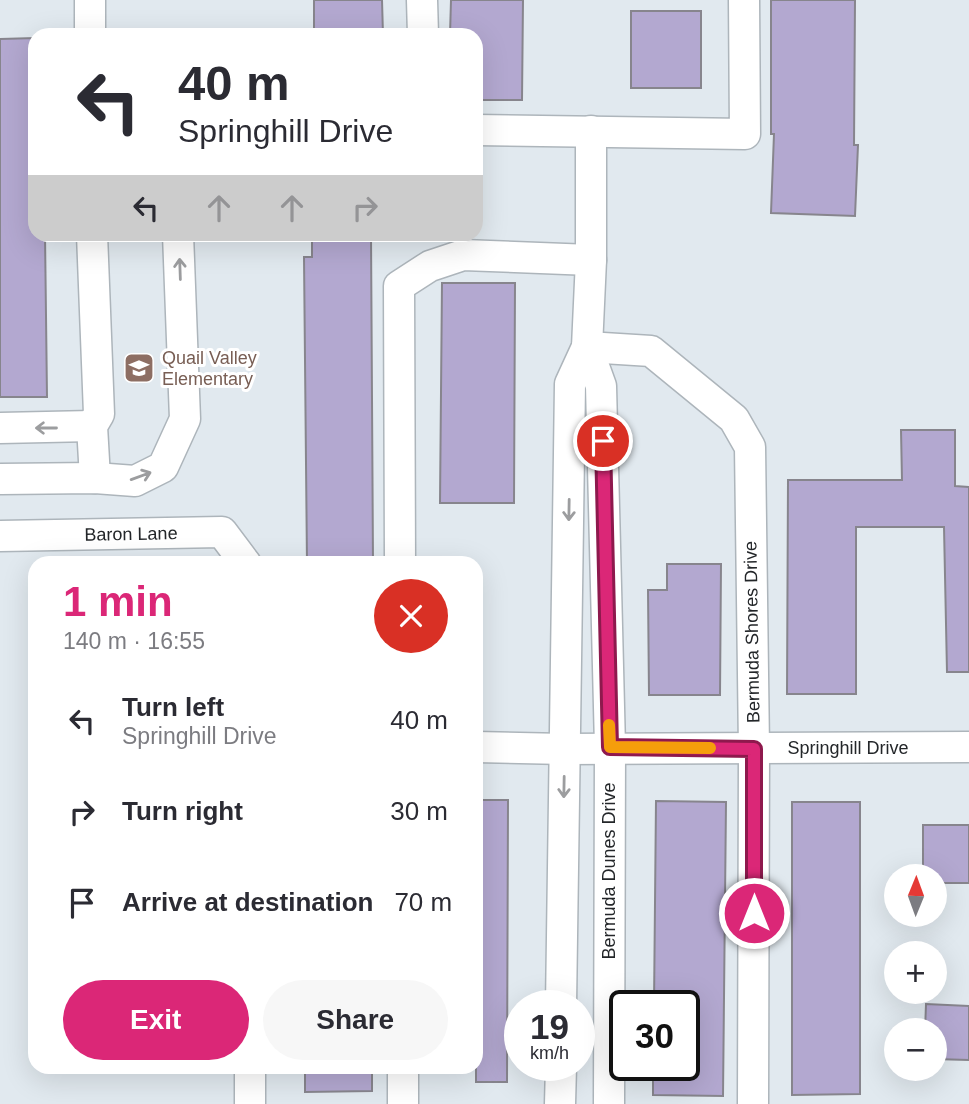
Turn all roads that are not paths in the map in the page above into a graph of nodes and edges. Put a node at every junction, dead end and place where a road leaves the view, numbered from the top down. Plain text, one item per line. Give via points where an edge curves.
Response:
1 (90, 0) edge
2 (422, 0) edge
3 (744, 0) edge
4 (90, 28) edge
5 (423, 28) edge
6 (483, 130) edge
7 (592, 131) junction
8 (92, 242) edge
9 (178, 242) edge
10 (591, 261) junction
11 (587, 347) junction
12 (92, 426) junction
13 (0, 428) edge
14 (95, 478) junction
15 (0, 480) edge
16 (0, 536) edge
17 (240, 556) edge
18 (400, 556) edge
19 (483, 747) edge
20 (610, 747) junction
21 (969, 747) edge
22 (565, 749) junction
23 (754, 749) junction
24 (561, 990) edge
25 (250, 1074) edge
26 (403, 1074) edge
27 (561, 1081) edge
28 (250, 1104) edge
29 (403, 1104) edge
30 (560, 1104) edge
31 (609, 1104) edge
32 (753, 1104) edge

1 - 4 street
2 - 5 street
3 - 7 street via 745,134
6 - 7 street
7 - 10 street, Bermuda Dunes Drive
8 - 12 street via 99,414
14 -> 9 street via 135,481 163,467 185,419
10 - 11 street, Bermuda Dunes Drive
10 - 18 street via 463,255 430,266 398,286
11 - 20 street, Bermuda Dunes Drive via 601,386
11 -> 22 street, Bermuda Dunes Drive via 570,384
11 - 23 street, Bermuda Shores Drive via 651,351 734,419 750,447
12 -> 13 street
12 - 14 street
14 - 15 street
16 - 17 street, Baron Lane via 222,532
19 - 22 street, Springhill Drive
20 - 22 street, Springhill Drive
20 - 23 street, Springhill Drive
20 - 31 street, Bermuda Dunes Drive
21 - 23 street, Springhill Drive
22 -> 24 street, Bermuda Dunes Drive
23 - 32 street, Bermuda Shores Drive
25 - 28 street
26 - 29 street
27 - 30 street

